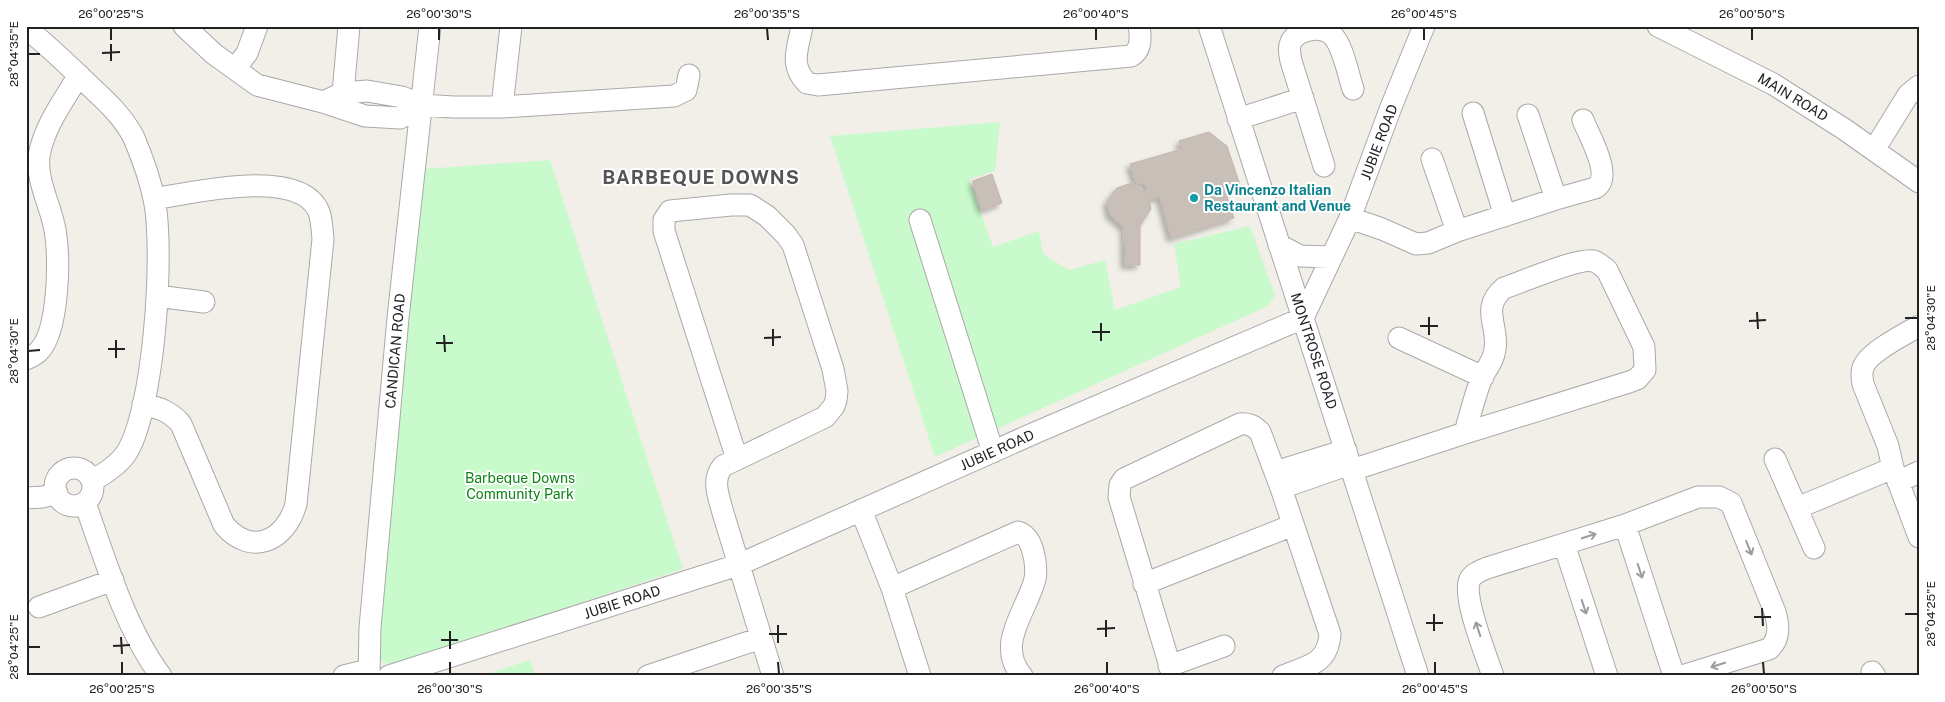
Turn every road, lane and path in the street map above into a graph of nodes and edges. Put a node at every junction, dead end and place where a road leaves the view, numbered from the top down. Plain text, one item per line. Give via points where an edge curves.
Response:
1 (184, 26) edge
2 (257, 26) edge
3 (350, 26) edge
4 (430, 26) edge
5 (511, 26) edge
6 (802, 26) edge
7 (1139, 26) edge
8 (1209, 26) edge
9 (1412, 26) edge
10 (1424, 26) edge
11 (1658, 26) edge
12 (26, 28) edge
13 (235, 69) junction
14 (79, 75) junction
15 (689, 75) dead end
16 (1919, 86) edge
17 (1353, 89) dead end
18 (343, 93) junction
19 (390, 94) junction
20 (1303, 98) junction
21 (323, 102) junction
22 (421, 105) junction
23 (502, 107) junction
24 (1391, 107) junction
25 (1473, 114) dead end
26 (1528, 115) dead end
27 (386, 117) junction
28 (1238, 119) junction
29 (1583, 120) dead end
30 (1874, 150) junction
31 (1432, 159) dead end
32 (1324, 166) dead end
33 (1919, 182) edge
34 (154, 199) junction
35 (1556, 199) junction
36 (1504, 216) junction
37 (1350, 218) junction
38 (920, 220) dead end
39 (1457, 231) junction
40 (1279, 245) junction
41 (1331, 257) junction
42 (157, 296) junction
43 (204, 302) dead end
44 (1303, 318) junction
45 (1919, 326) edge
46 (1399, 338) dead end
47 (26, 359) edge
48 (1482, 377) junction
49 (143, 404) junction
50 (1465, 433) junction
51 (993, 452) junction
52 (737, 459) junction
53 (1775, 459) dead end
54 (1350, 461) junction
55 (1919, 472) edge
56 (1896, 475) junction
57 (1278, 480) junction
58 (92, 482) junction
59 (56, 492) junction
60 (26, 498) edge
61 (85, 503) junction
62 (1797, 508) junction
63 (861, 510) junction
64 (1293, 525) junction
65 (1625, 525) junction
66 (1919, 537) edge
67 (1564, 544) junction
68 (1814, 548) dead end
69 (738, 565) junction
70 (113, 580) junction
71 (1144, 584) junction
72 (892, 588) junction
73 (39, 607) dead end
74 (761, 638) junction
75 (1224, 646) dead end
76 (1171, 671) edge
77 (368, 673) edge
78 (161, 676) edge
79 (344, 676) edge
80 (389, 676) edge
81 (648, 676) edge
82 (774, 676) edge
83 (920, 676) edge
84 (1022, 676) edge
85 (1283, 676) edge
86 (1418, 676) edge
87 (1493, 676) edge
88 (1607, 676) edge
89 (1674, 676) edge
90 (1682, 676) edge

1 - 13 street
2 - 13 street via 247,53
3 - 18 street
4 - 22 street, CANDICAN ROAD
5 - 23 street
6 - 7 street via 795,65 808,83 818,84 1131,56 1140,44
8 - 28 street, MONTROSE ROAD
9 - 24 street
10 - 24 street, JUBIE ROAD
11 - 30 street, MAIN ROAD via 1773,84
12 - 14 street
13 - 21 street via 257,85
14 - 34 street via 125,123 134,138
14 - 47 street via 51,122 39,158 39,174 55,228 58,252 56,299 48,338 39,351
15 - 23 street via 686,90 674,96
16 - 30 street via 1908,95
17 - 20 street via 1338,42 1323,29 1305,31 1295,37 1289,52
18 - 19 street via 367,91
18 - 21 street
19 - 22 street
19 - 27 street
20 - 28 street
20 - 32 street
21 - 27 street via 365,116
22 - 23 street
22 - 27 street via 400,118
22 - 77 street, CANDICAN ROAD via 398,318
24 - 37 street, JUBIE ROAD
25 - 36 street
26 - 35 street
28 - 40 street, MONTROSE ROAD
29 - 35 street via 1602,166 1602,180 1595,188
30 - 33 street, MAIN ROAD
31 - 39 street
34 - 42 street via 158,231
34 - 49 street via 230,187 267,185 302,194 318,210 323,239 296,504 284,529 256,542 236,538 224,525 181,424 166,410
35 - 36 street
36 - 39 street
37 - 39 street via 1416,244 1428,244
37 - 41 street, JUBIE ROAD
38 - 51 street
40 - 41 street via 1300,256
40 - 44 street, MONTROSE ROAD
41 - 44 street, JUBIE ROAD
42 - 43 street
42 - 49 street
44 - 51 street, JUBIE ROAD
44 - 54 street, MONTROSE ROAD
45 - 56 street via 1871,357 1863,368 1863,384
46 - 48 street
48 - 50 street
48 - 50 street via 1496,348 1492,318 1497,294 1504,288 1582,262 1595,261 1607,270 1644,347 1645,370 1629,382
49 - 58 street via 124,456
50 - 54 street
51 - 63 street, JUBIE ROAD
52 - 52 street via 825,417 836,400 833,369 793,245 777,225 750,205 670,211 664,220 664,230
52 - 69 street via 718,472 716,488
53 - 62 street
54 - 57 street
54 - 86 street, MONTROSE ROAD
55 - 56 street
56 - 62 street
56 - 66 street
57 - 64 street
57 - 71 street via 1260,432 1245,424 1124,479 1119,497
58 - 59 street via 81,469 69,469 59,475
58 - 61 street via 92,493
59 - 60 street
59 - 61 street via 68,504
61 - 70 street
62 - 68 street
63 - 69 street, JUBIE ROAD
63 - 72 street
64 - 71 street
64 - 85 street via 1330,634 1329,644 1317,663
67 -> 65 street
65 -> 89 street
65 -> 90 street via 1698,497 1719,497 1731,503 1776,612 1778,637 1769,649
87 -> 67 street via 1468,597 1469,580 1486,568
67 -> 88 street
69 - 74 street
69 - 80 street, JUBIE ROAD
70 - 73 street
70 - 78 street via 148,660
71 - 76 street
72 - 83 street
72 - 84 street via 1010,535 1024,534 1032,545 1036,569 1014,628 1011,646 1012,658
74 - 81 street
74 - 82 street
75 - 76 street
77 - 79 street

